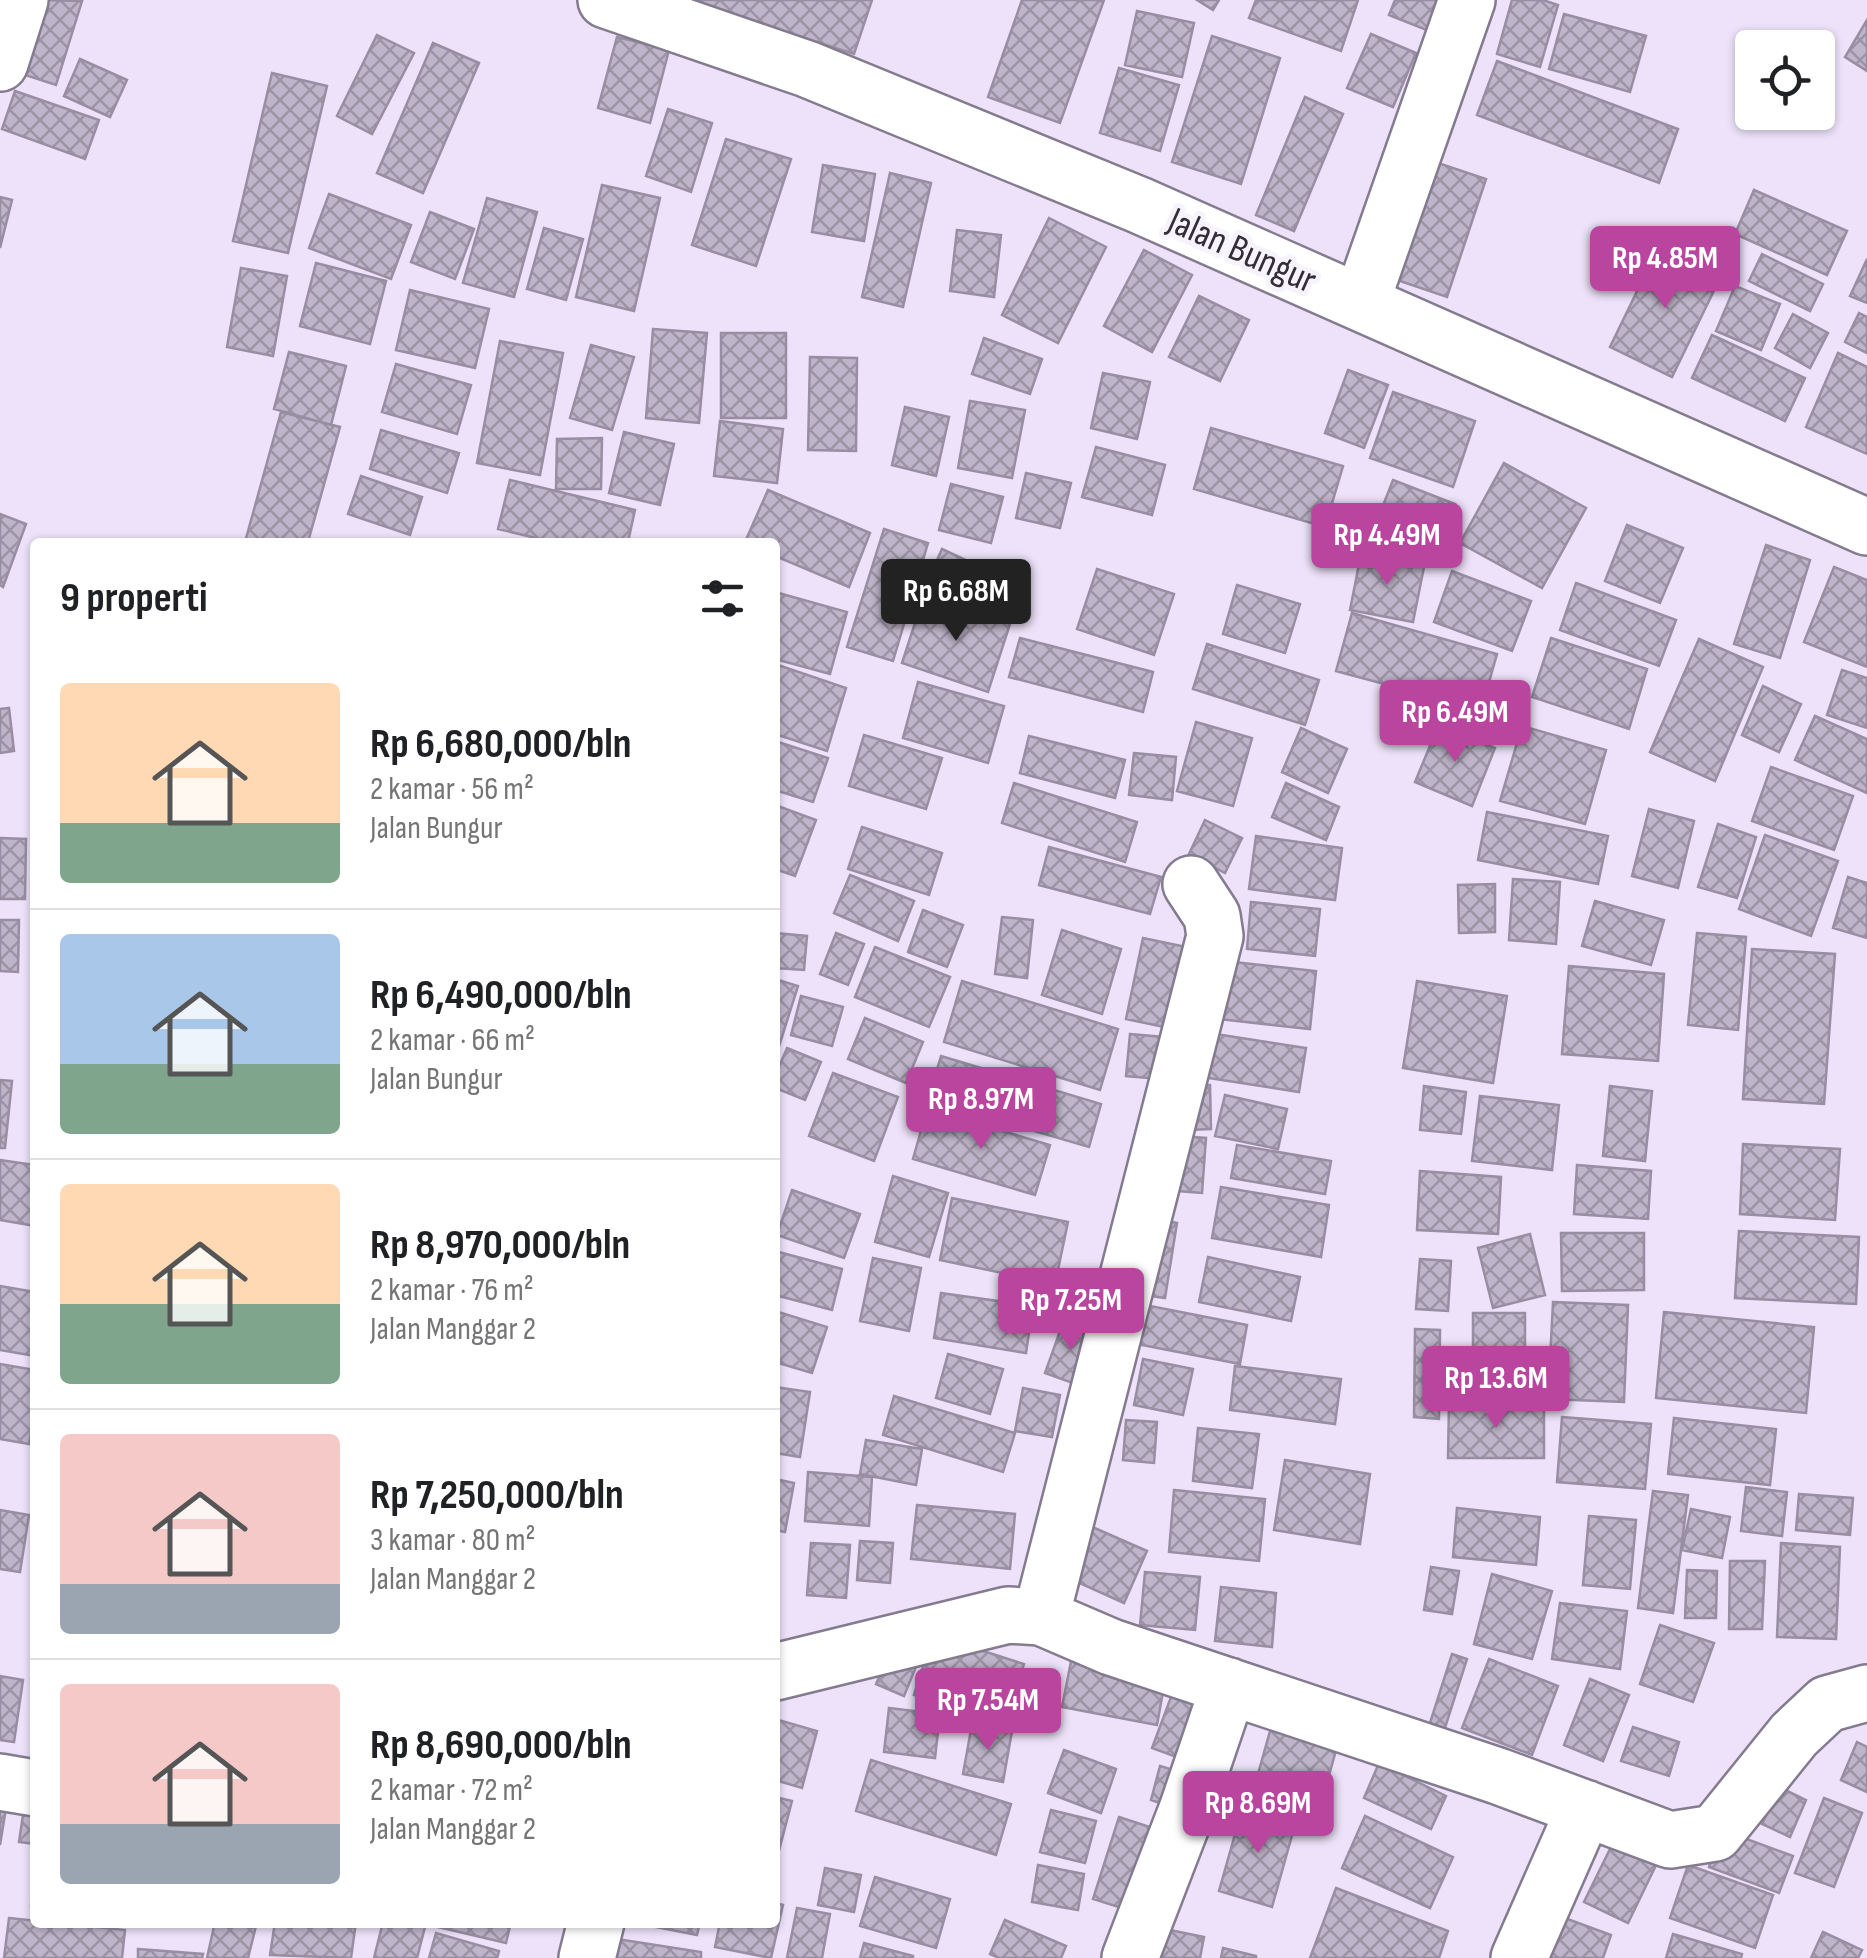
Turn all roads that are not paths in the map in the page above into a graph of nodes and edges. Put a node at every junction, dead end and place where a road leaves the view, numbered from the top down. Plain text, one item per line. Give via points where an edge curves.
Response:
1 (20, 0) edge
2 (606, 0) edge
3 (1467, 0) edge
4 (0, 63) edge
5 (1360, 303) junction
6 (1867, 527) edge
7 (1191, 884) dead end
8 (1024, 1616) junction
9 (780, 1671) edge
10 (1229, 1686) junction
11 (1867, 1693) edge
12 (0, 1782) edge
13 (30, 1787) edge
14 (1585, 1808) junction
15 (594, 1928) edge
16 (587, 1958) edge
17 (1130, 1958) edge
18 (1519, 1958) edge

1 - 4 street
2 - 5 street, Jalan Bungur via 807,69
3 - 5 street
5 - 6 street, Jalan Bungur
7 - 8 street via 1212,916 1215,936
8 - 9 street
8 - 10 street
10 - 14 street
10 - 17 street
11 - 14 street via 1827,1704 1715,1834 1670,1840
12 - 13 street
14 - 18 street
15 - 16 street

